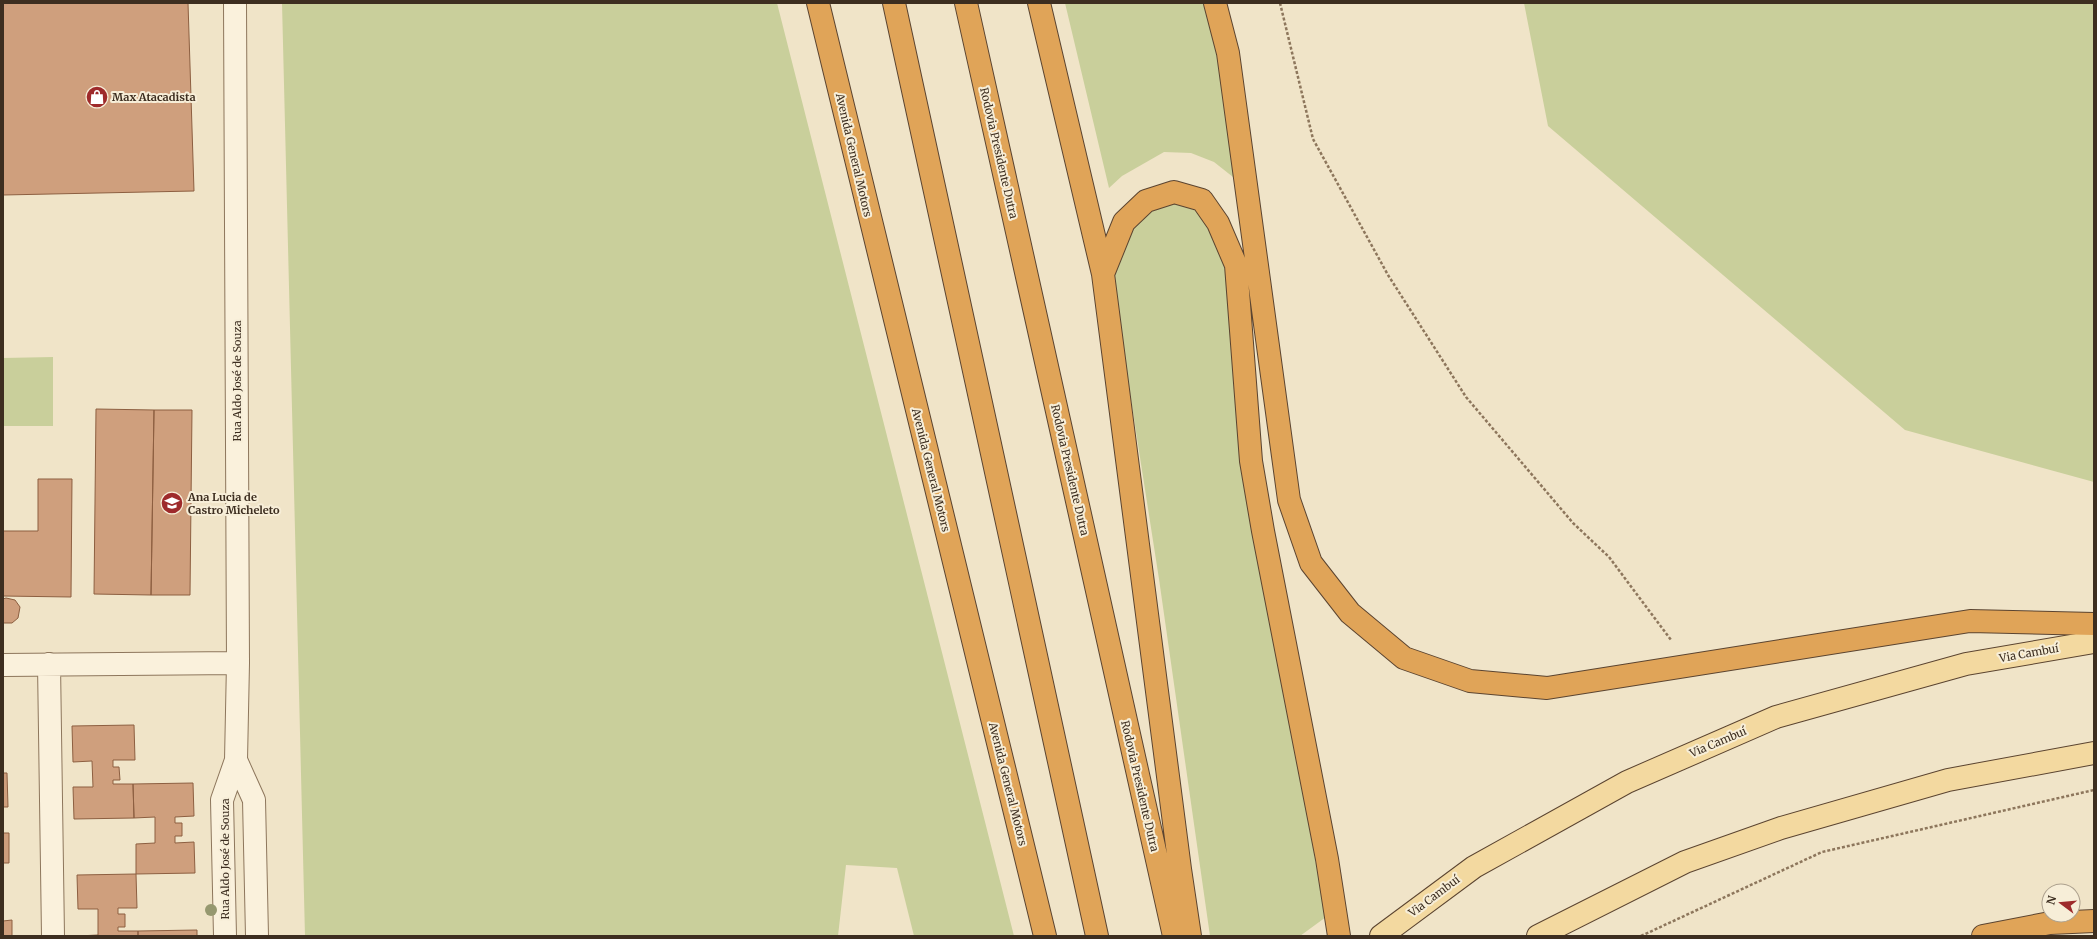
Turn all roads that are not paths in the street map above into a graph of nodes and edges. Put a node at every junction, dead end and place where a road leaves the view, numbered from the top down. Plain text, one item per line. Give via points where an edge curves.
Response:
1 (236, 3) edge
2 (818, 3) edge
3 (894, 3) edge
4 (966, 3) edge
5 (1039, 3) edge
6 (1215, 3) edge
7 (1103, 274) junction
8 (2094, 624) edge
9 (2094, 642) edge
10 (238, 663) junction
11 (49, 664) junction
12 (3, 665) edge
13 (2094, 753) edge
14 (236, 760) junction
15 (2094, 921) edge
16 (53, 936) edge
17 (226, 936) edge
18 (257, 936) edge
19 (1045, 936) edge
20 (1097, 936) edge
21 (1174, 936) edge
22 (1190, 936) edge
23 (1339, 936) edge
24 (1381, 936) edge
25 (1538, 936) edge
26 (1983, 936) edge

1 - 10 street, Rua Aldo José de Souza
2 - 19 highway, Avenida General Motors
3 - 20 highway
4 - 21 highway, Rodovia Presidente Dutra
5 - 7 highway
6 - 8 highway via 1228,53 1289,500 1311,563 1350,613 1404,658 1470,681 1547,688 1970,621
7 - 22 highway
7 - 23 highway via 1124,222 1146,201 1174,192 1202,200 1218,223 1236,265 1251,461 1262,531 1327,860
9 - 24 main road, Via Cambuí via 1966,664 1776,717 1627,782 1474,867
10 - 11 street
10 - 14 street, Rua Aldo José de Souza
11 - 12 street
11 - 16 street
13 - 25 main road via 1948,780 1781,828 1685,862
14 - 17 street, Rua Aldo José de Souza via 222,800
14 - 18 street, Rua Aldo José de Souza via 254,800
15 - 26 highway via 2050,923

